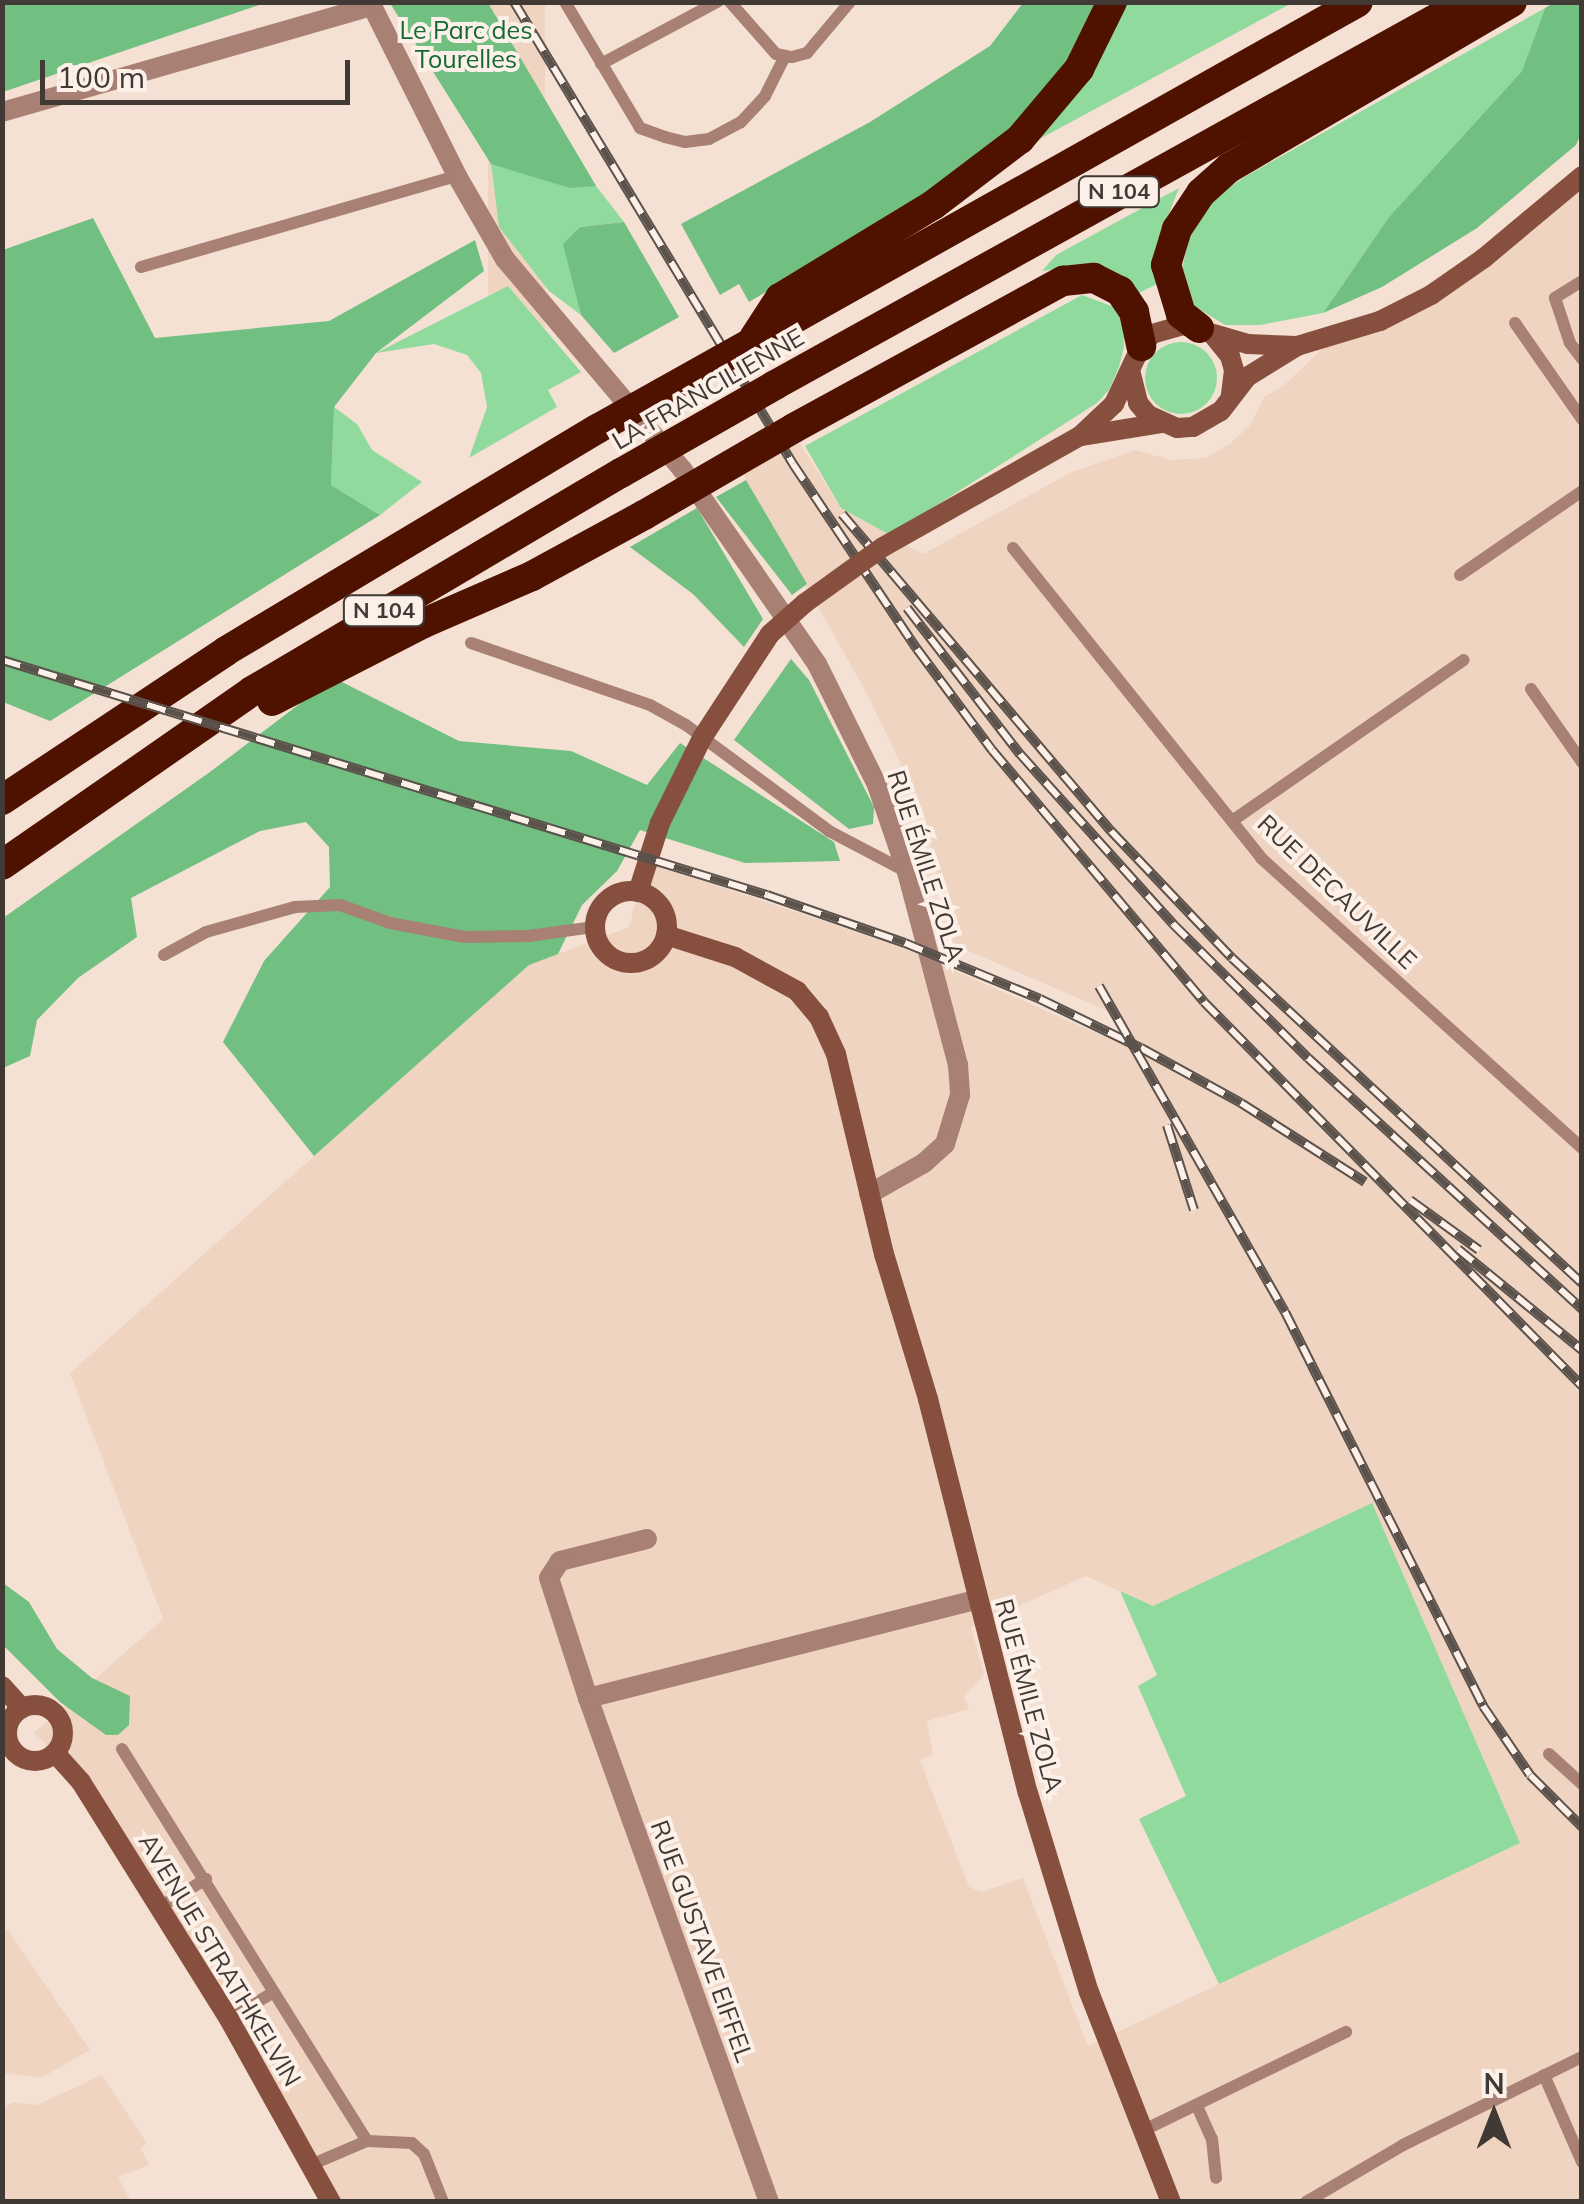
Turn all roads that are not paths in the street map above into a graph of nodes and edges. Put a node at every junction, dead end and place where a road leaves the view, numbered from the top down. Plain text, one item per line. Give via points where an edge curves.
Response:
1 (566, 2) edge
2 (718, 2) edge
3 (730, 2) edge
4 (850, 2) edge
5 (1112, 2) edge
6 (1358, 2) edge
7 (1466, 2) edge
8 (1512, 2) edge
9 (370, 4) edge
10 (785, 56) junction
11 (601, 64) junction
12 (2, 112) edge
13 (1582, 159) edge
14 (458, 176) junction
15 (1575, 183) edge
16 (141, 266) dead end
17 (1582, 281) edge
18 (1515, 323) dead end
19 (1206, 331) junction
20 (750, 343) junction
21 (1297, 346) junction
22 (1582, 359) edge
23 (1136, 360) junction
24 (1230, 397) junction
25 (1582, 418) edge
26 (1161, 423) junction
27 (1080, 436) junction
28 (1582, 491) edge
29 (1014, 548) dead end
30 (1460, 575) dead end
31 (471, 643) dead end
32 (1464, 660) dead end
33 (1531, 689) dead end
34 (702, 738) junction
35 (154, 762) junction
36 (1582, 762) edge
37 (2, 800) edge
38 (1232, 821) junction
39 (2, 865) edge
40 (907, 872) junction
41 (638, 892) junction
42 (594, 927) junction
43 (666, 935) junction
44 (164, 956) dead end
45 (1582, 1148) edge
46 (868, 1194) junction
47 (648, 1539) dead end
48 (978, 1599) junction
49 (2, 1686) edge
50 (588, 1698) junction
51 (22, 1708) junction
52 (122, 1749) dead end
53 (55, 1753) junction
54 (1549, 1754) dead end
55 (8, 1755) edge
56 (1582, 1784) edge
57 (206, 1879) junction
58 (160, 1907) junction
59 (274, 1992) junction
60 (229, 2019) junction
61 (1346, 2032) dead end
62 (1582, 2057) edge
63 (1544, 2076) junction
64 (1196, 2106) junction
65 (1142, 2131) junction
66 (367, 2140) junction
67 (1578, 2145) edge
68 (1582, 2162) edge
69 (313, 2164) junction
70 (1216, 2178) dead end
71 (331, 2202) edge
72 (443, 2202) edge
73 (768, 2202) edge
74 (1171, 2202) edge
75 (1306, 2202) edge

1 - 11 lane
2 - 11 lane
3 - 10 lane
4 - 10 lane via 807,53
5 - 20 highway via 1079,69 1020,139 933,206 780,298
6 - 20 highway, LA FRANCILIENNE / N 104
7 - 35 highway, LA FRANCILIENNE / N 104, bridge via 620,473 268,682
8 - 19 highway via 1229,168 1201,192 1177,229 1166,265 1181,314
9 - 12 street
9 - 14 street, RUE ÉMILE ZOLA
10 - 11 lane via 765,96 741,122 709,139 685,142 640,128
13 - 15 street
14 - 16 lane
14 - 40 street, RUE ÉMILE ZOLA via 505,259 682,469 817,664 877,785
15 - 21 street via 1431,295 1380,321
17 - 22 lane via 1555,298
18 - 25 lane
19 - 21 street via 1248,344
19 - 23 street via 1167,327
19 - 24 street via 1230,356
20 - 37 highway, LA FRANCILIENNE / N 104, bridge via 226,651
21 - 24 street via 1247,377
23 - 26 street via 1138,403
23 - 27 street via 1114,404
23 - 35 highway, bridge via 1134,312 1120,291 1094,278 1063,281 591,546
24 - 26 street via 1209,421 1193,427
26 - 27 street
27 - 34 street, bridge via 883,547 805,602 770,634
28 - 30 lane
29 - 38 lane, RUE DECAUVILLE
31 - 34 lane via 619,692
32 - 38 lane
33 - 36 lane
34 - 40 lane via 828,831
34 - 41 street via 660,823
35 - 39 highway, LA FRANCILIENNE / N 104
38 - 45 lane, RUE DECAUVILLE via 1261,858
40 - 46 street, RUE ÉMILE ZOLA via 960,1095 945,1144
41 - 42 street via 603,903
41 - 43 street via 665,914
42 - 43 street via 604,952 630,964 656,954
42 - 44 lane via 465,937 340,905 295,907 206,932
43 - 46 street, RUE ÉMILE ZOLA via 769,972 819,1018 836,1054
46 - 48 street, RUE ÉMILE ZOLA
47 - 50 street, RUE GUSTAVE EIFFEL via 560,1560 550,1578
48 - 50 street
48 - 65 street, RUE ÉMILE ZOLA via 1089,1992
49 - 51 street
50 - 73 street, RUE GUSTAVE EIFFEL
51 - 53 street via 43,1706 59,1718 63,1737
51 - 55 street via 8,1722
52 - 57 lane
53 - 55 street via 29,1761
53 - 58 street, AVENUE STRATHKELVIN via 81,1782
54 - 56 lane
57 - 58 lane
57 - 59 lane
58 - 60 street, AVENUE STRATHKELVIN
59 - 60 lane
59 - 66 lane
60 - 69 street, AVENUE STRATHKELVIN
61 - 64 lane
62 - 63 lane
63 - 67 lane
63 - 75 lane via 1349,2173
64 - 65 lane
64 - 70 lane via 1212,2140
65 - 74 street, RUE ÉMILE ZOLA
66 - 69 lane
66 - 72 lane via 412,2142 424,2154
67 - 68 lane
69 - 71 street, AVENUE STRATHKELVIN

